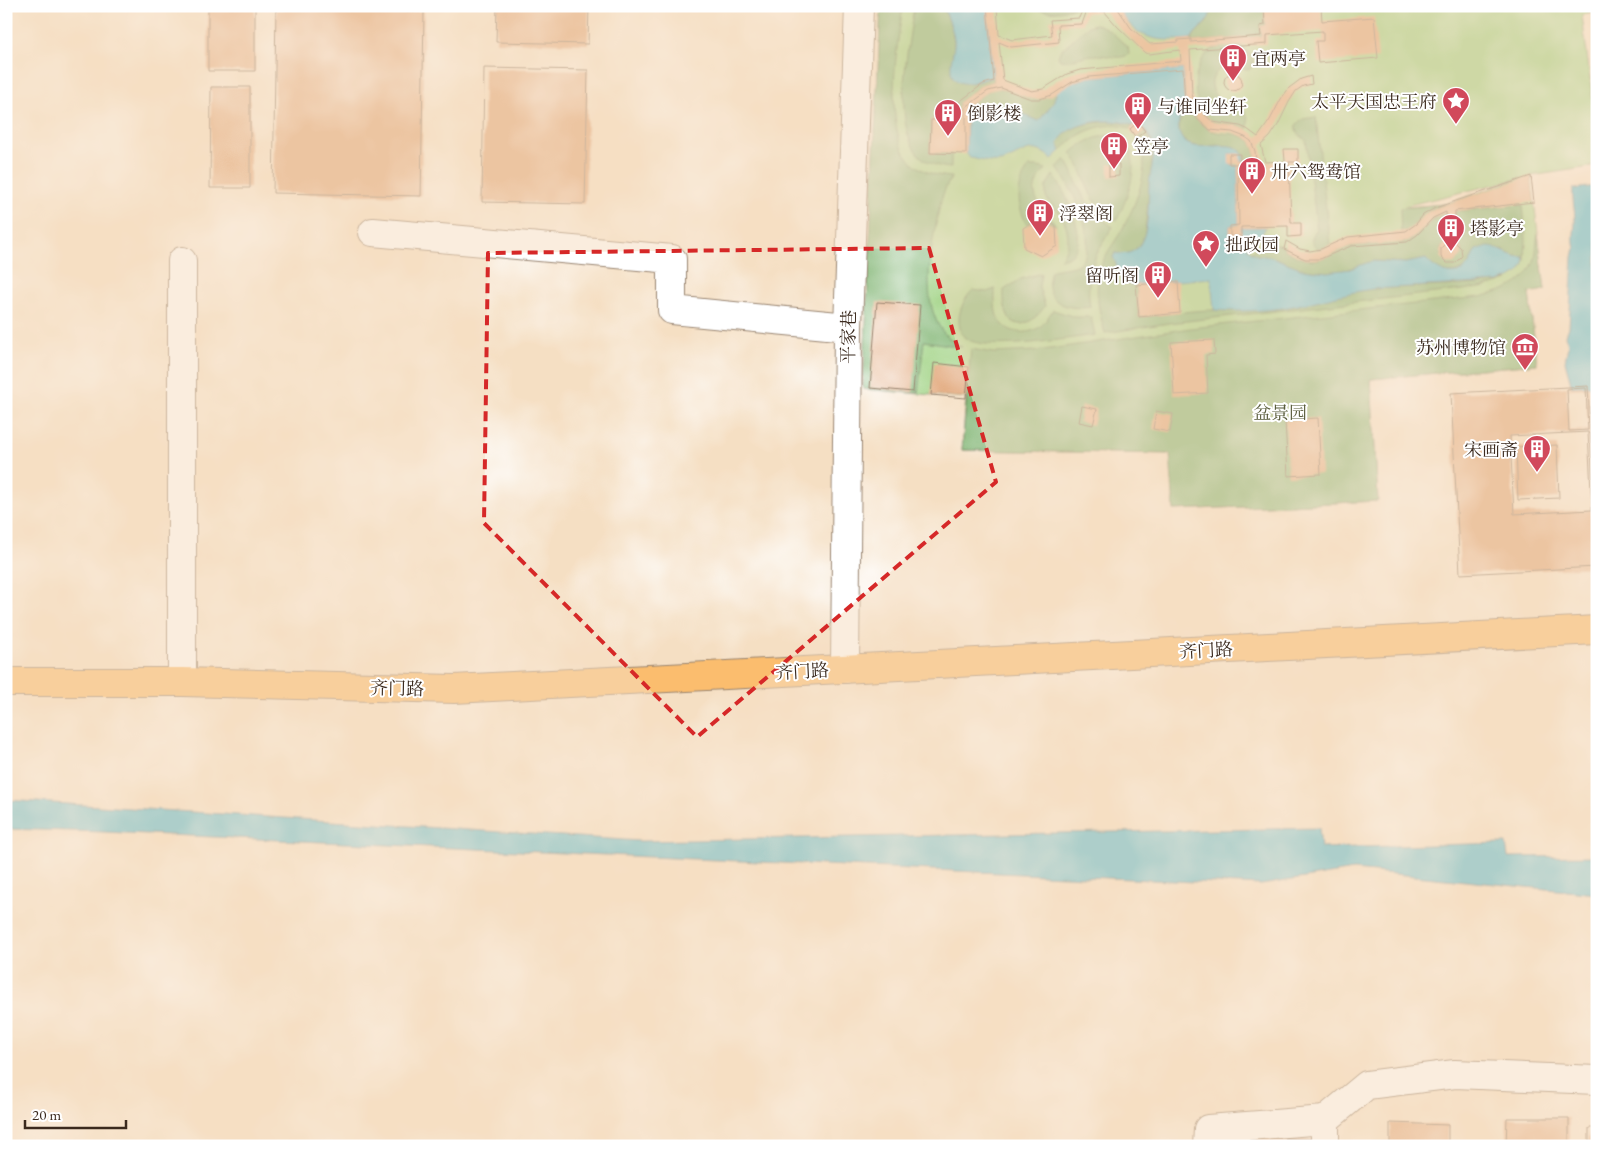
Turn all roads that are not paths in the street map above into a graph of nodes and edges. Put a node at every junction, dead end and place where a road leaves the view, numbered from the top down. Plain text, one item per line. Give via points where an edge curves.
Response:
1 (859, 6) edge
2 (373, 232) dead end
3 (182, 261) dead end
4 (848, 327) junction
5 (1597, 630) edge
6 (845, 669) junction
7 (6, 682) edge
8 (182, 682) junction
9 (1597, 1080) edge
10 (1325, 1133) edge
11 (1207, 1146) edge

1 - 4 street, 平家巷
2 - 4 street via 672,259 672,310
3 - 8 street
4 - 6 street, 平家巷
5 - 6 main road, 齐门路
6 - 8 main road, 齐门路 via 454,690
7 - 8 main road, 齐门路
9 - 10 street via 1455,1074 1367,1085
10 - 11 street via 1208,1129

